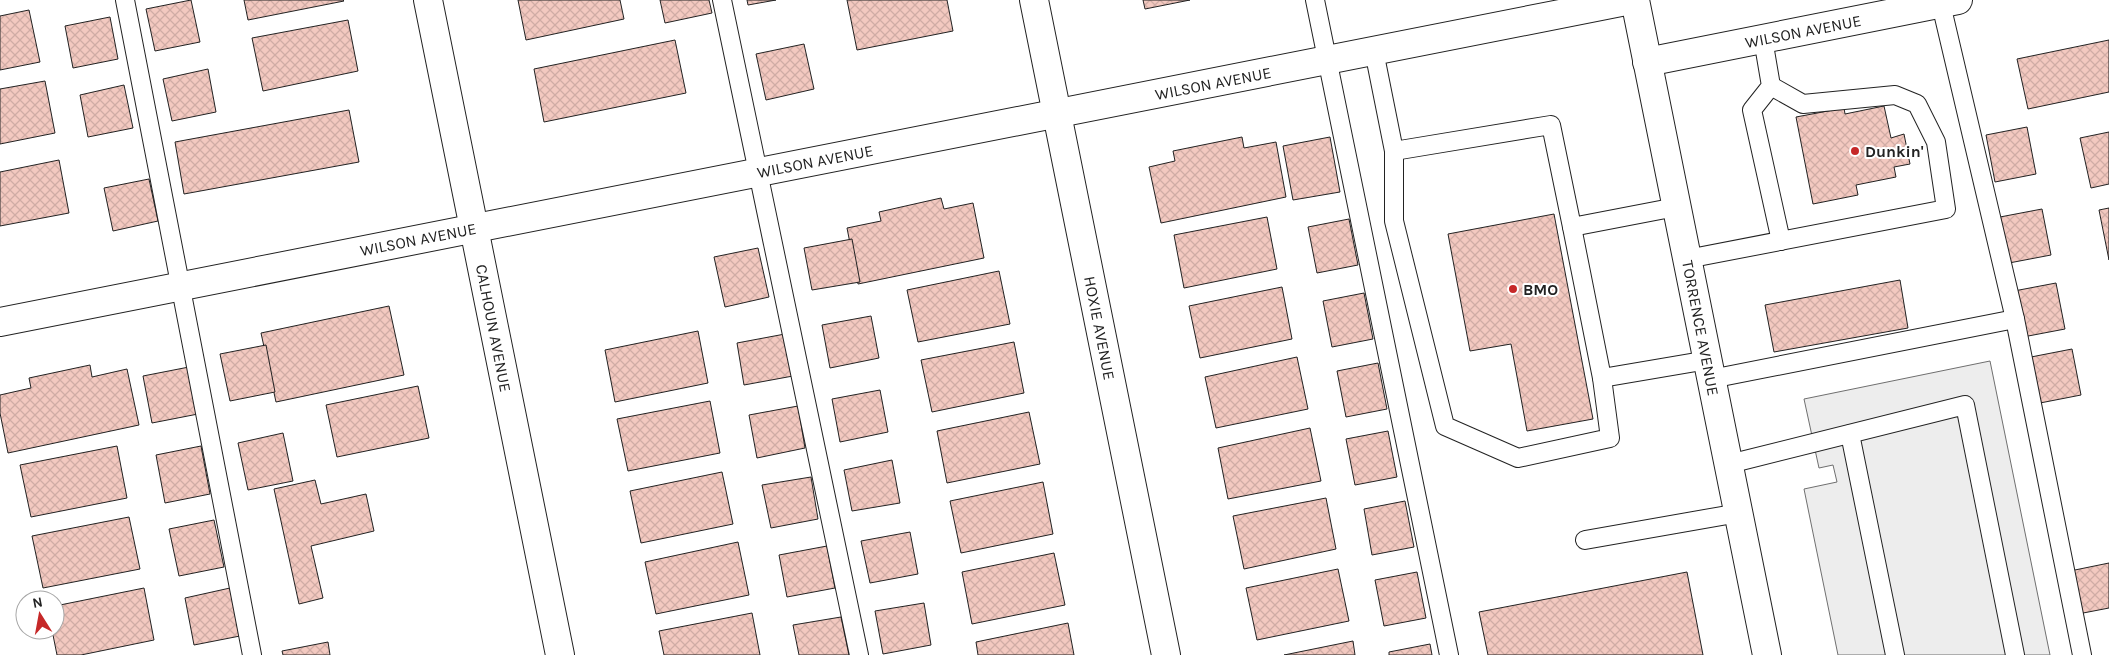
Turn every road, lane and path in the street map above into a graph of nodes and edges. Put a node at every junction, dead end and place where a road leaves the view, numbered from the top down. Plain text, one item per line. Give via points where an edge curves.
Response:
1 (125, 0) edge
2 (428, 0) edge
3 (722, 0) edge
4 (1034, 0) edge
5 (1315, 0) edge
6 (1633, 0) edge
7 (1946, 1) edge
8 (1763, 39) junction
9 (1374, 50) junction
10 (1326, 60) junction
11 (1647, 62) junction
12 (1772, 86) junction
13 (1057, 114) junction
14 (1394, 151) junction
15 (758, 172) junction
16 (1676, 207) junction
17 (1572, 227) junction
18 (474, 228) junction
19 (1781, 241) junction
20 (1687, 259) junction
21 (181, 287) junction
22 (2015, 319) junction
23 (0, 322) edge
24 (1710, 369) junction
25 (1602, 378) junction
26 (1850, 434) junction
27 (1729, 464) junction
28 (1739, 513) junction
29 (1585, 540) dead end
30 (252, 655) edge
31 (560, 655) edge
32 (859, 655) edge
33 (1166, 655) edge
34 (1449, 655) edge
35 (1767, 655) edge
36 (1895, 655) edge
37 (2015, 655) edge
38 (2082, 655) edge

1 - 21 lane
2 - 18 street, CALHOUN AVENUE
3 - 15 lane
4 - 13 street, HOXIE AVENUE
5 - 10 lane
6 - 9 street, WILSON AVENUE
6 - 11 street, TORRENCE AVENUE
7 - 8 street, WILSON AVENUE
7 - 22 lane
8 - 11 street, WILSON AVENUE
8 - 12 lane
9 - 10 street, WILSON AVENUE
9 - 14 lane
10 - 13 street, WILSON AVENUE
10 - 34 lane
11 - 16 street, TORRENCE AVENUE
12 - 19 lane via 1752,110
12 - 19 lane via 1803,104 1895,95 1917,104 1936,142 1946,208
13 - 15 street, WILSON AVENUE
13 - 33 street, HOXIE AVENUE
14 - 17 lane via 1551,125
14 - 25 lane via 1394,221 1445,426 1518,458 1610,438
15 - 18 street, WILSON AVENUE
15 - 32 lane
16 - 17 lane
16 - 20 street, TORRENCE AVENUE
17 - 25 lane
18 - 21 street, WILSON AVENUE
18 - 31 street, CALHOUN AVENUE
19 - 20 lane
20 - 24 street, TORRENCE AVENUE
21 - 23 street, WILSON AVENUE
21 - 30 lane
22 - 24 lane
22 - 38 lane
24 - 25 lane
24 - 27 street, TORRENCE AVENUE
26 - 27 lane
26 - 36 lane
26 - 37 lane via 1965,405
27 - 28 street, TORRENCE AVENUE
28 - 29 lane
28 - 35 street, TORRENCE AVENUE

